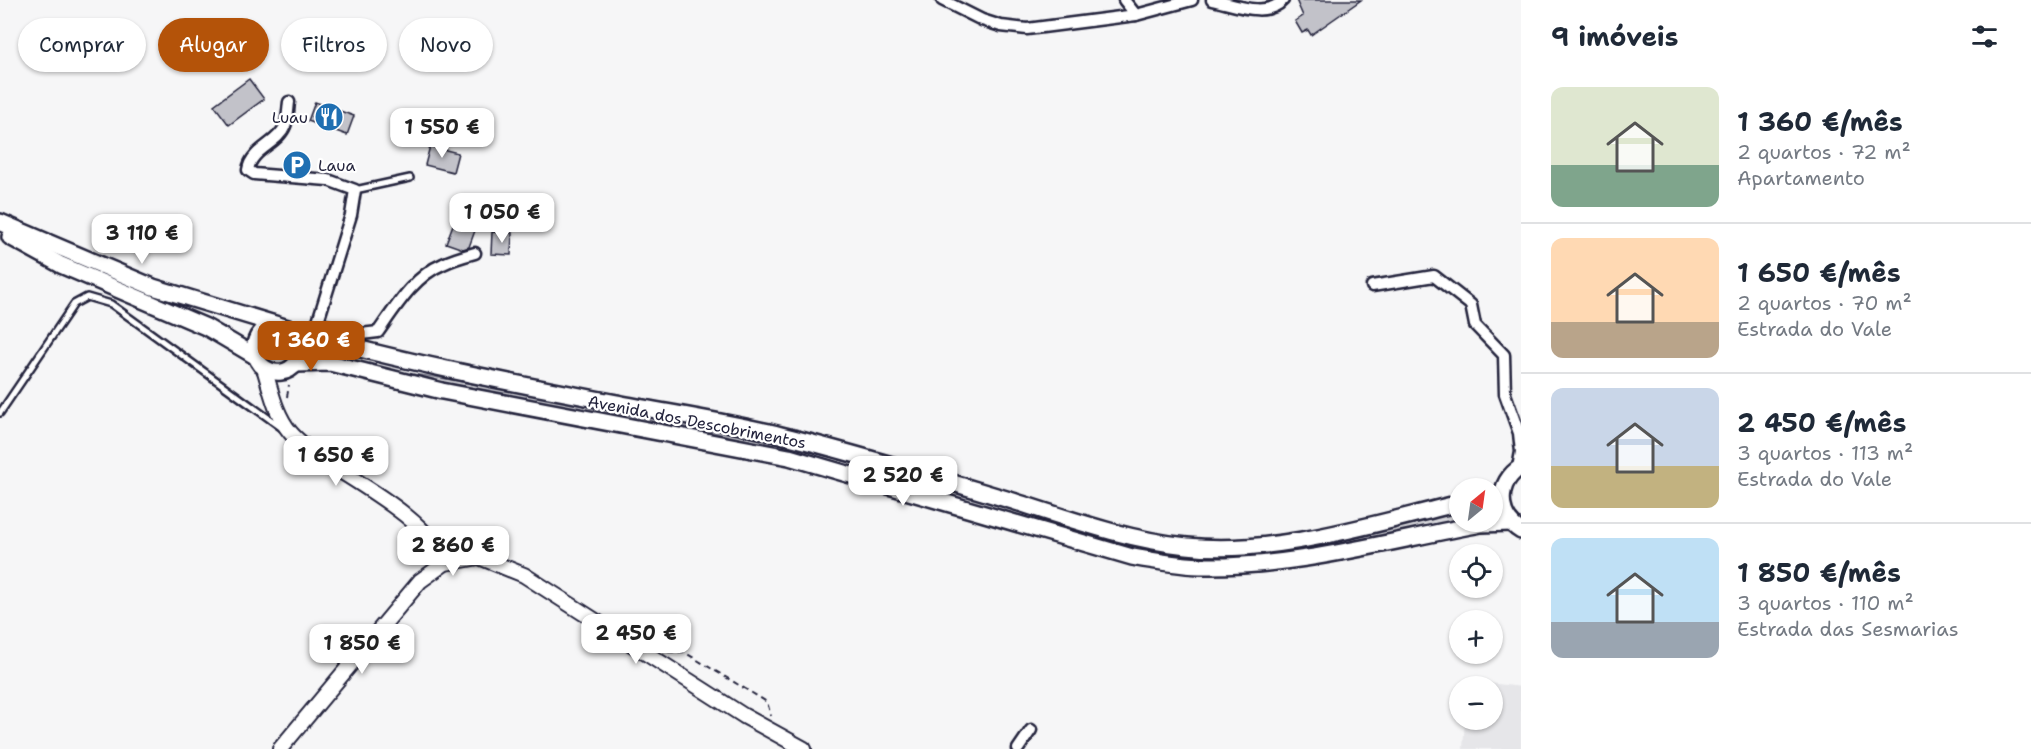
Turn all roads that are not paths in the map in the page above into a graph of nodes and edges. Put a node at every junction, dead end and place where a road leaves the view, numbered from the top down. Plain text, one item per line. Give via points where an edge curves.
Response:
1 (942, 0) edge
2 (1124, 0) edge
3 (1192, 0) edge
4 (1212, 0) edge
5 (1283, 0) edge
6 (1136, 15) junction
7 (289, 102) dead end
8 (410, 178) dead end
9 (355, 190) junction
10 (0, 222) edge
11 (0, 231) edge
12 (475, 253) dead end
13 (1372, 286) dead end
14 (276, 325) junction
15 (315, 330) junction
16 (293, 331) junction
17 (260, 362) junction
18 (296, 364) junction
19 (0, 413) edge
20 (288, 429) junction
21 (1520, 434) edge
22 (1520, 467) edge
23 (1506, 480) junction
24 (1503, 482) edge
25 (1449, 505) edge
26 (1518, 530) edge
27 (445, 563) junction
28 (1031, 730) dead end
29 (280, 749) edge
30 (804, 749) edge
31 (1018, 749) edge

1 - 6 street via 982,20 1027,29
2 - 6 street
3 - 6 street
4 - 5 street via 1257,10 1278,6
7 - 9 street via 285,126 275,140 256,154 248,170 254,174 328,180
8 - 9 lane
9 - 15 street via 351,215
10 - 14 main road via 153,287
11 - 17 main road via 61,265 206,327
12 - 15 street via 441,264 424,277 400,300 378,332
13 - 21 street via 1434,276 1471,305 1475,325 1504,356 1505,394
14 - 16 main road
14 - 17 main road via 258,336 254,349
15 - 16 main road, Avenida dos Descobrimentos
15 - 25 main road, Avenida dos Descobrimentos via 500,380 778,434 1088,525 1189,547 1274,544
16 - 18 main road via 302,350
17 - 18 main road via 277,372
17 - 20 street
18 - 26 main road, Avenida dos Descobrimentos via 330,363 442,391 789,457 1132,557 1170,564 1234,566 1282,562 1481,524
19 - 20 lane via 74,304 87,297 111,304
20 - 27 street via 315,454 413,521 440,549
21 - 22 street
22 - 23 main road
23 - 24 main road
23 - 26 main road via 1504,514
27 - 29 street via 420,581
27 - 30 street via 479,557 524,575 744,716
28 - 31 street

